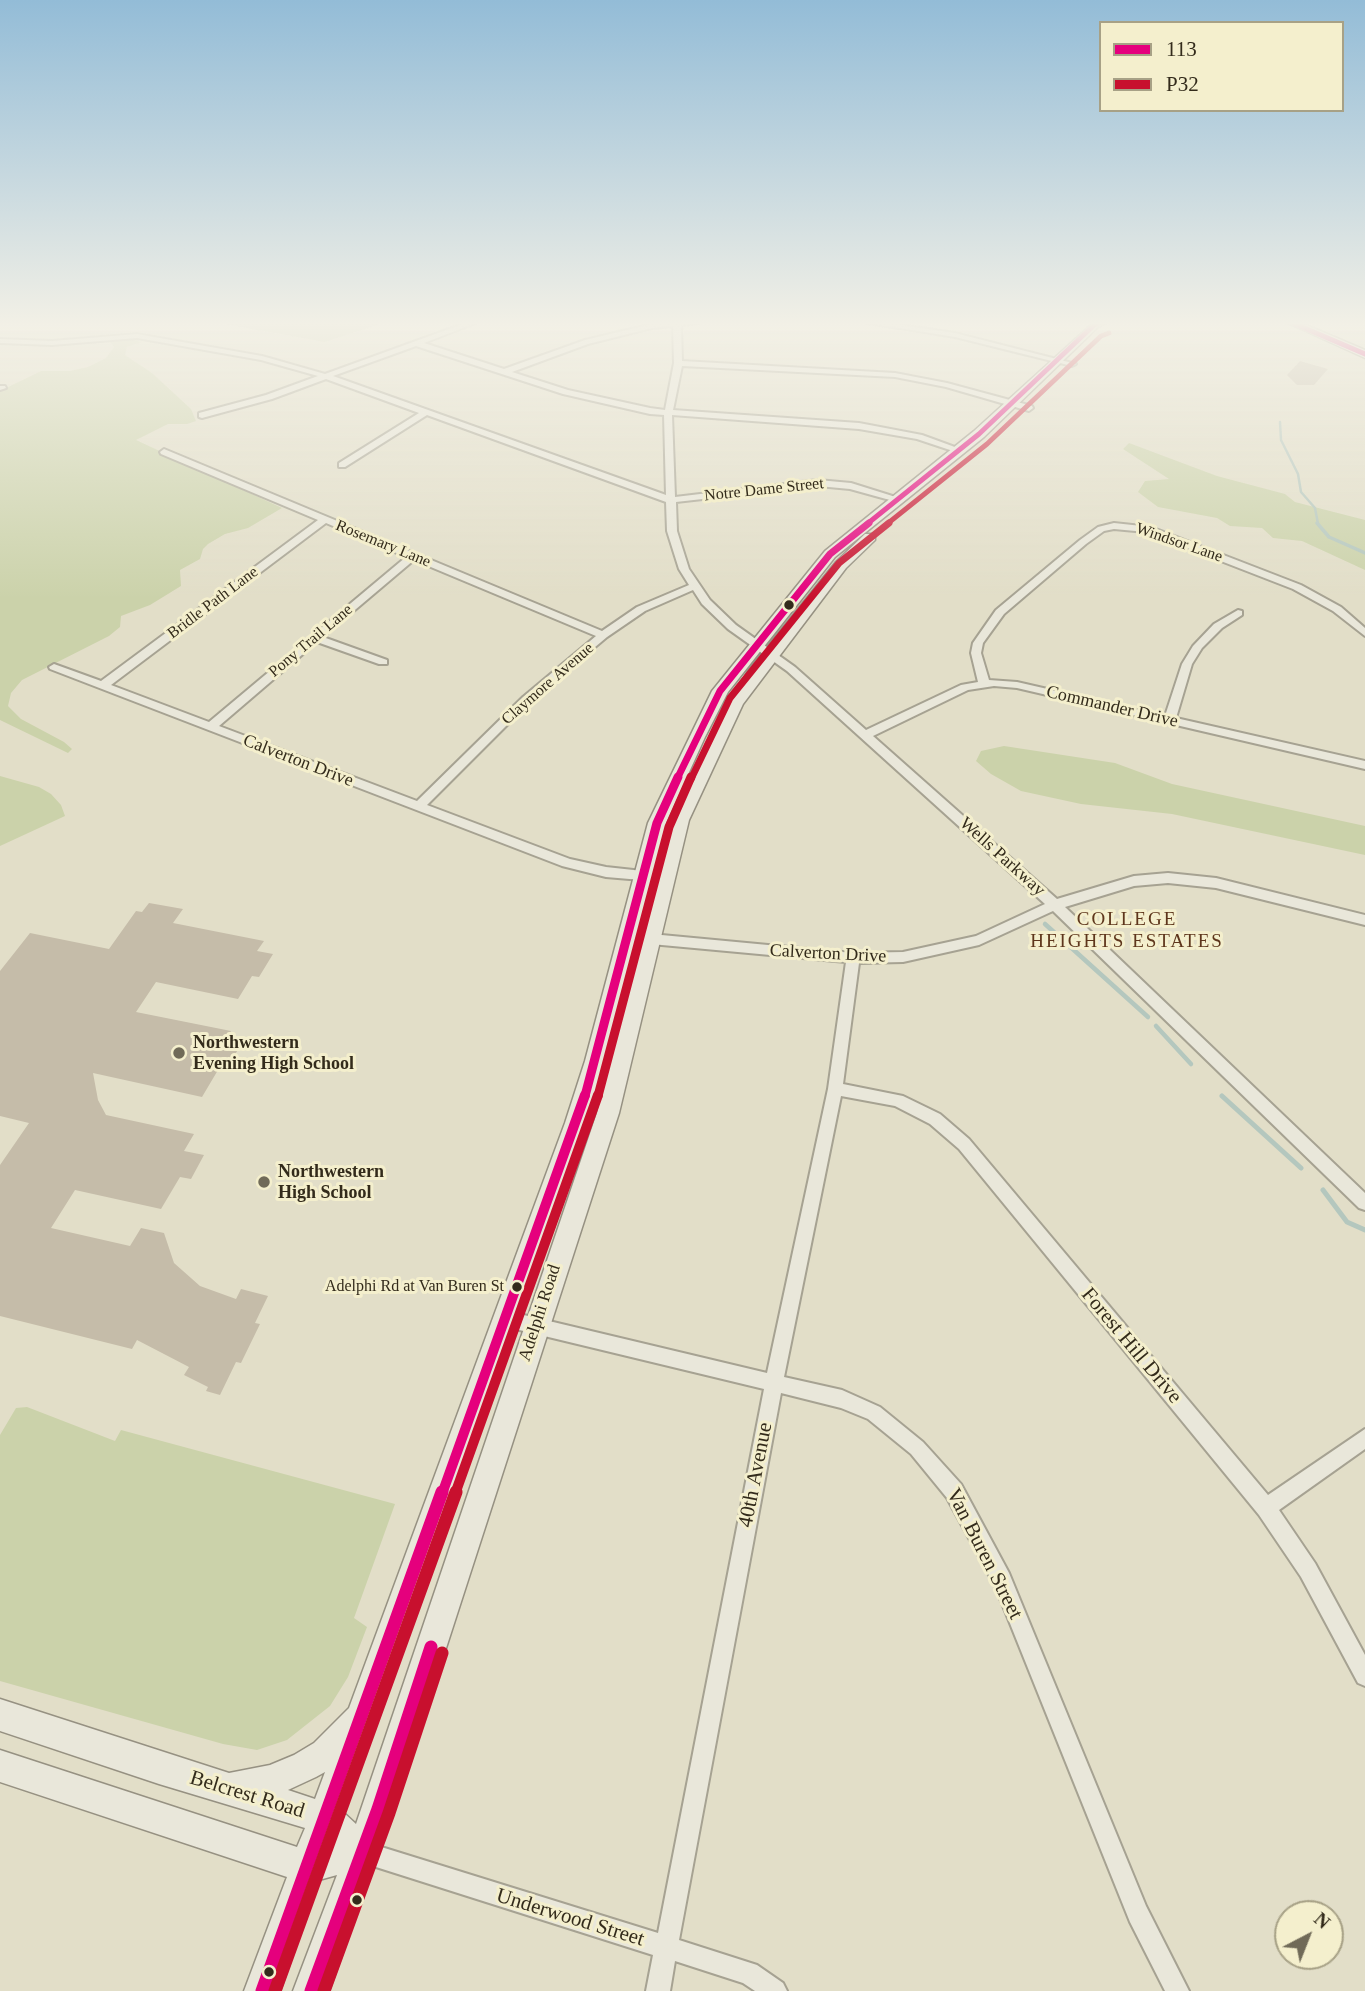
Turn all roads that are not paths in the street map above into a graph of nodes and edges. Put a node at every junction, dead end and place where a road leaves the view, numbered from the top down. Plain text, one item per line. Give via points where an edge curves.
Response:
1 (206, 414) edge
2 (423, 414) edge
3 (431, 414) edge
4 (668, 414) joint
5 (1010, 414) edge
6 (1012, 414) edge
7 (202, 415) dead end
8 (959, 450) junction
9 (164, 452) dead end
10 (342, 465) dead end
11 (897, 499) junction
12 (670, 500) junction
13 (324, 520) junction
14 (413, 556) junction
15 (695, 586) junction
16 (1238, 613) dead end
17 (1365, 632) edge
18 (603, 635) junction
19 (315, 638) junction
20 (763, 648) junction
21 (383, 662) dead end
22 (54, 667) dead end
23 (984, 683) junction
24 (103, 685) junction
25 (1170, 719) junction
26 (210, 727) junction
27 (866, 735) junction
28 (1365, 765) edge
29 (418, 807) junction
30 (642, 875) junction
31 (665, 877) junction
32 (1055, 905) junction
33 (1365, 920) edge
34 (651, 939) junction
35 (853, 958) junction
36 (835, 1089) junction
37 (1365, 1203) edge
38 (521, 1322) junction
39 (774, 1383) junction
40 (1365, 1438) edge
41 (1266, 1508) junction
42 (1365, 1676) edge
43 (0, 1715) edge
44 (364, 1715) junction
45 (0, 1766) edge
46 (226, 1789) junction
47 (326, 1818) junction
48 (362, 1852) junction
49 (307, 1867) junction
50 (667, 1948) junction
51 (262, 1991) edge
52 (311, 1991) edge
53 (659, 1991) edge
54 (775, 1991) edge
55 (1177, 1991) edge

1 - 7 street
2 - 10 street
3 - 12 street
4 - 8 street via 859,426
4 - 12 street, Wells Parkway
5 - 8 main road, Adelphi Road
6 - 20 main road, Adelphi Road via 852,553
8 - 11 main road, Adelphi Road
9 - 13 street, Rosemary Lane
11 - 12 street, Notre Dame Street via 851,486 818,483
11 - 20 main road, Adelphi Road via 830,554
12 - 15 street, Wells Parkway via 675,543
13 - 14 street, Rosemary Lane
13 - 24 street, Bridle Path Lane
14 - 18 street, Rosemary Lane
14 - 19 street, Pony Trail Lane
15 - 18 street, Claymore Avenue via 641,609
15 - 20 street, Wells Parkway via 717,613
16 - 25 street via 1198,646 1187,664
17 - 23 street, Windsor Lane via 1337,609 1297,587 1148,529 1114,526 1098,531 1064,557 989,624 976,653
18 - 29 street, Claymore Avenue via 527,699
19 - 21 street
19 - 26 street, Pony Trail Lane
20 - 27 street, Wells Parkway
20 - 30 main road, Adelphi Road via 720,691 660,813
20 - 31 main road, Adelphi Road via 687,804
22 - 24 street, Calverton Drive
23 - 25 street, Commander Drive via 1017,685
23 - 27 street, Commander Drive via 965,687
24 - 26 street, Calverton Drive
25 - 28 street, Commander Drive
26 - 29 street, Calverton Drive
27 - 32 street, Wells Parkway
29 - 30 street, Calverton Drive via 574,865
30 - 31 street, Calverton Drive
30 - 38 main road, Adelphi Road via 596,1061
31 - 34 main road, Adelphi Road
32 - 33 street, Calverton Drive via 1134,881 1192,879
32 - 35 street, Calverton Drive via 979,940 937,952
32 - 37 street, Wells Parkway
34 - 35 street, Calverton Drive
34 - 38 main road, Adelphi Road via 608,1112
35 - 36 street, 40th Avenue
36 - 39 street, 40th Avenue
36 - 41 street, Forest Hill Drive via 898,1100 953,1133
38 - 39 street, Van Buren Street
38 - 44 main road, Adelphi Road
38 - 48 main road, Adelphi Road
39 - 50 street, 40th Avenue
39 - 55 street, Van Buren Street via 842,1399 874,1413 917,1448 954,1491 1002,1580 1138,1914
40 - 41 street
41 - 42 street, Forest Hill Drive via 1308,1570
43 - 46 main road, Belcrest Road
44 - 46 main road via 325,1754 305,1766 272,1782
44 - 47 main road, Adelphi Road
45 - 49 main road
46 - 47 main road, Belcrest Road
47 - 48 main road, Belcrest Road
47 - 49 main road, Adelphi Road
48 - 49 main road
48 - 50 street, Underwood Street
48 - 52 main road, Adelphi Road
49 - 51 main road, Adelphi Road
50 - 53 street, 40th Avenue
50 - 54 street, Underwood Street via 749,1973

